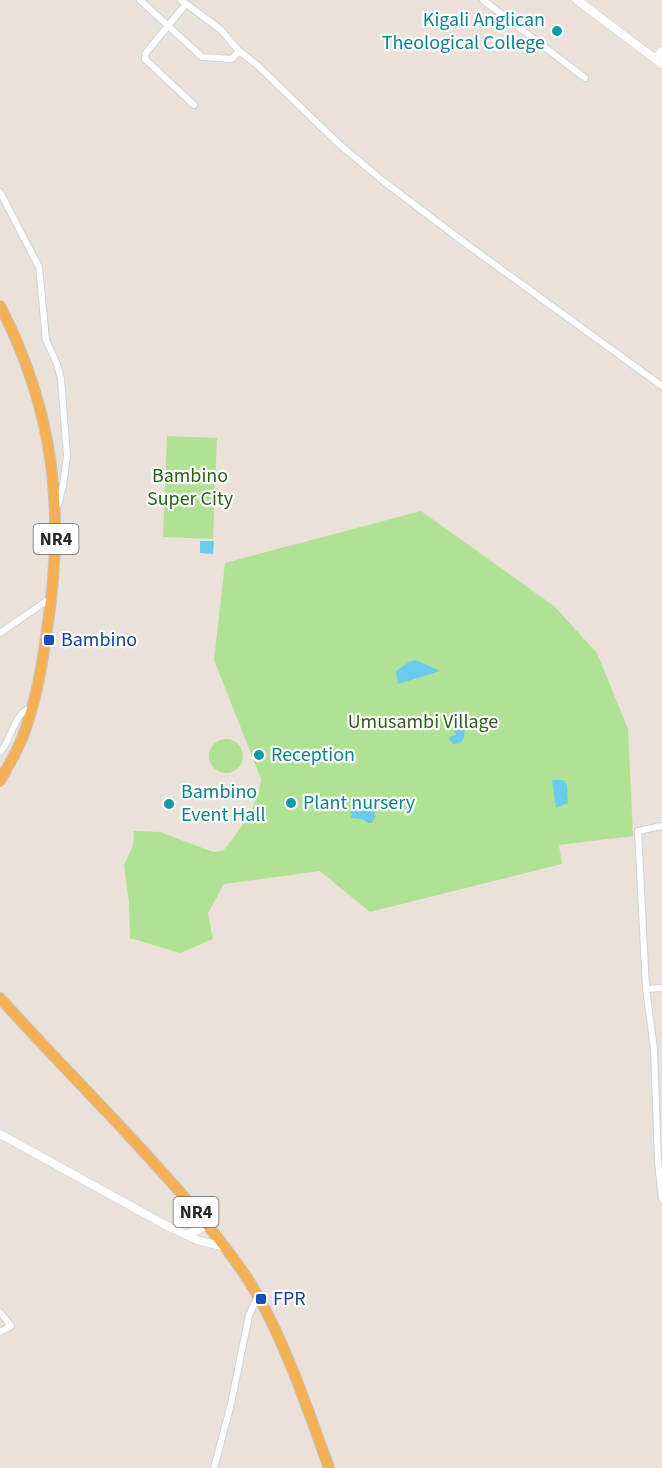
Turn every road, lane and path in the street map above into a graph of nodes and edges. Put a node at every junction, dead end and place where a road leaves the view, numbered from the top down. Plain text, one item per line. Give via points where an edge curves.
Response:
1 (140, 0) edge
2 (483, 0) edge
3 (577, 0) edge
4 (183, 2) edge
5 (167, 24) junction
6 (239, 51) junction
7 (662, 51) edge
8 (659, 61) edge
9 (585, 78) dead end
10 (194, 105) dead end
11 (0, 192) edge
12 (0, 306) edge
13 (662, 386) edge
14 (56, 512) junction
15 (52, 598) junction
16 (0, 633) edge
17 (33, 707) junction
18 (0, 752) edge
19 (2, 777) edge
20 (662, 826) edge
21 (662, 988) edge
22 (646, 989) junction
23 (0, 998) edge
24 (0, 1134) edge
25 (660, 1161) edge
26 (662, 1199) edge
27 (208, 1225) junction
28 (186, 1235) junction
29 (224, 1247) junction
30 (258, 1296) junction
31 (0, 1311) edge
32 (0, 1332) edge
33 (214, 1468) edge
34 (329, 1468) edge

1 - 5 street
2 - 9 street
3 - 8 street
4 - 5 street
4 - 6 street via 220,29
5 - 6 street via 202,57 232,59
5 - 10 street via 144,54 145,59
6 - 13 street via 383,181
7 - 8 street
11 - 14 street via 39,267 46,340 61,379 67,456
12 - 14 highway, NR4 via 24,359 42,415
14 - 15 highway, NR4
15 - 16 street
15 - 17 highway, NR4
17 - 18 street via 18,717
17 - 19 highway, NR4
20 - 22 street via 638,831
21 - 22 street
22 - 25 street via 654,1049
23 - 27 highway, NR4
24 - 28 street
25 - 26 street
27 - 28 street
27 - 29 highway, NR4
28 - 29 street
29 - 30 highway, NR4
30 - 33 street via 249,1315
30 - 34 highway, NR4 via 294,1375
31 - 32 street via 11,1326

